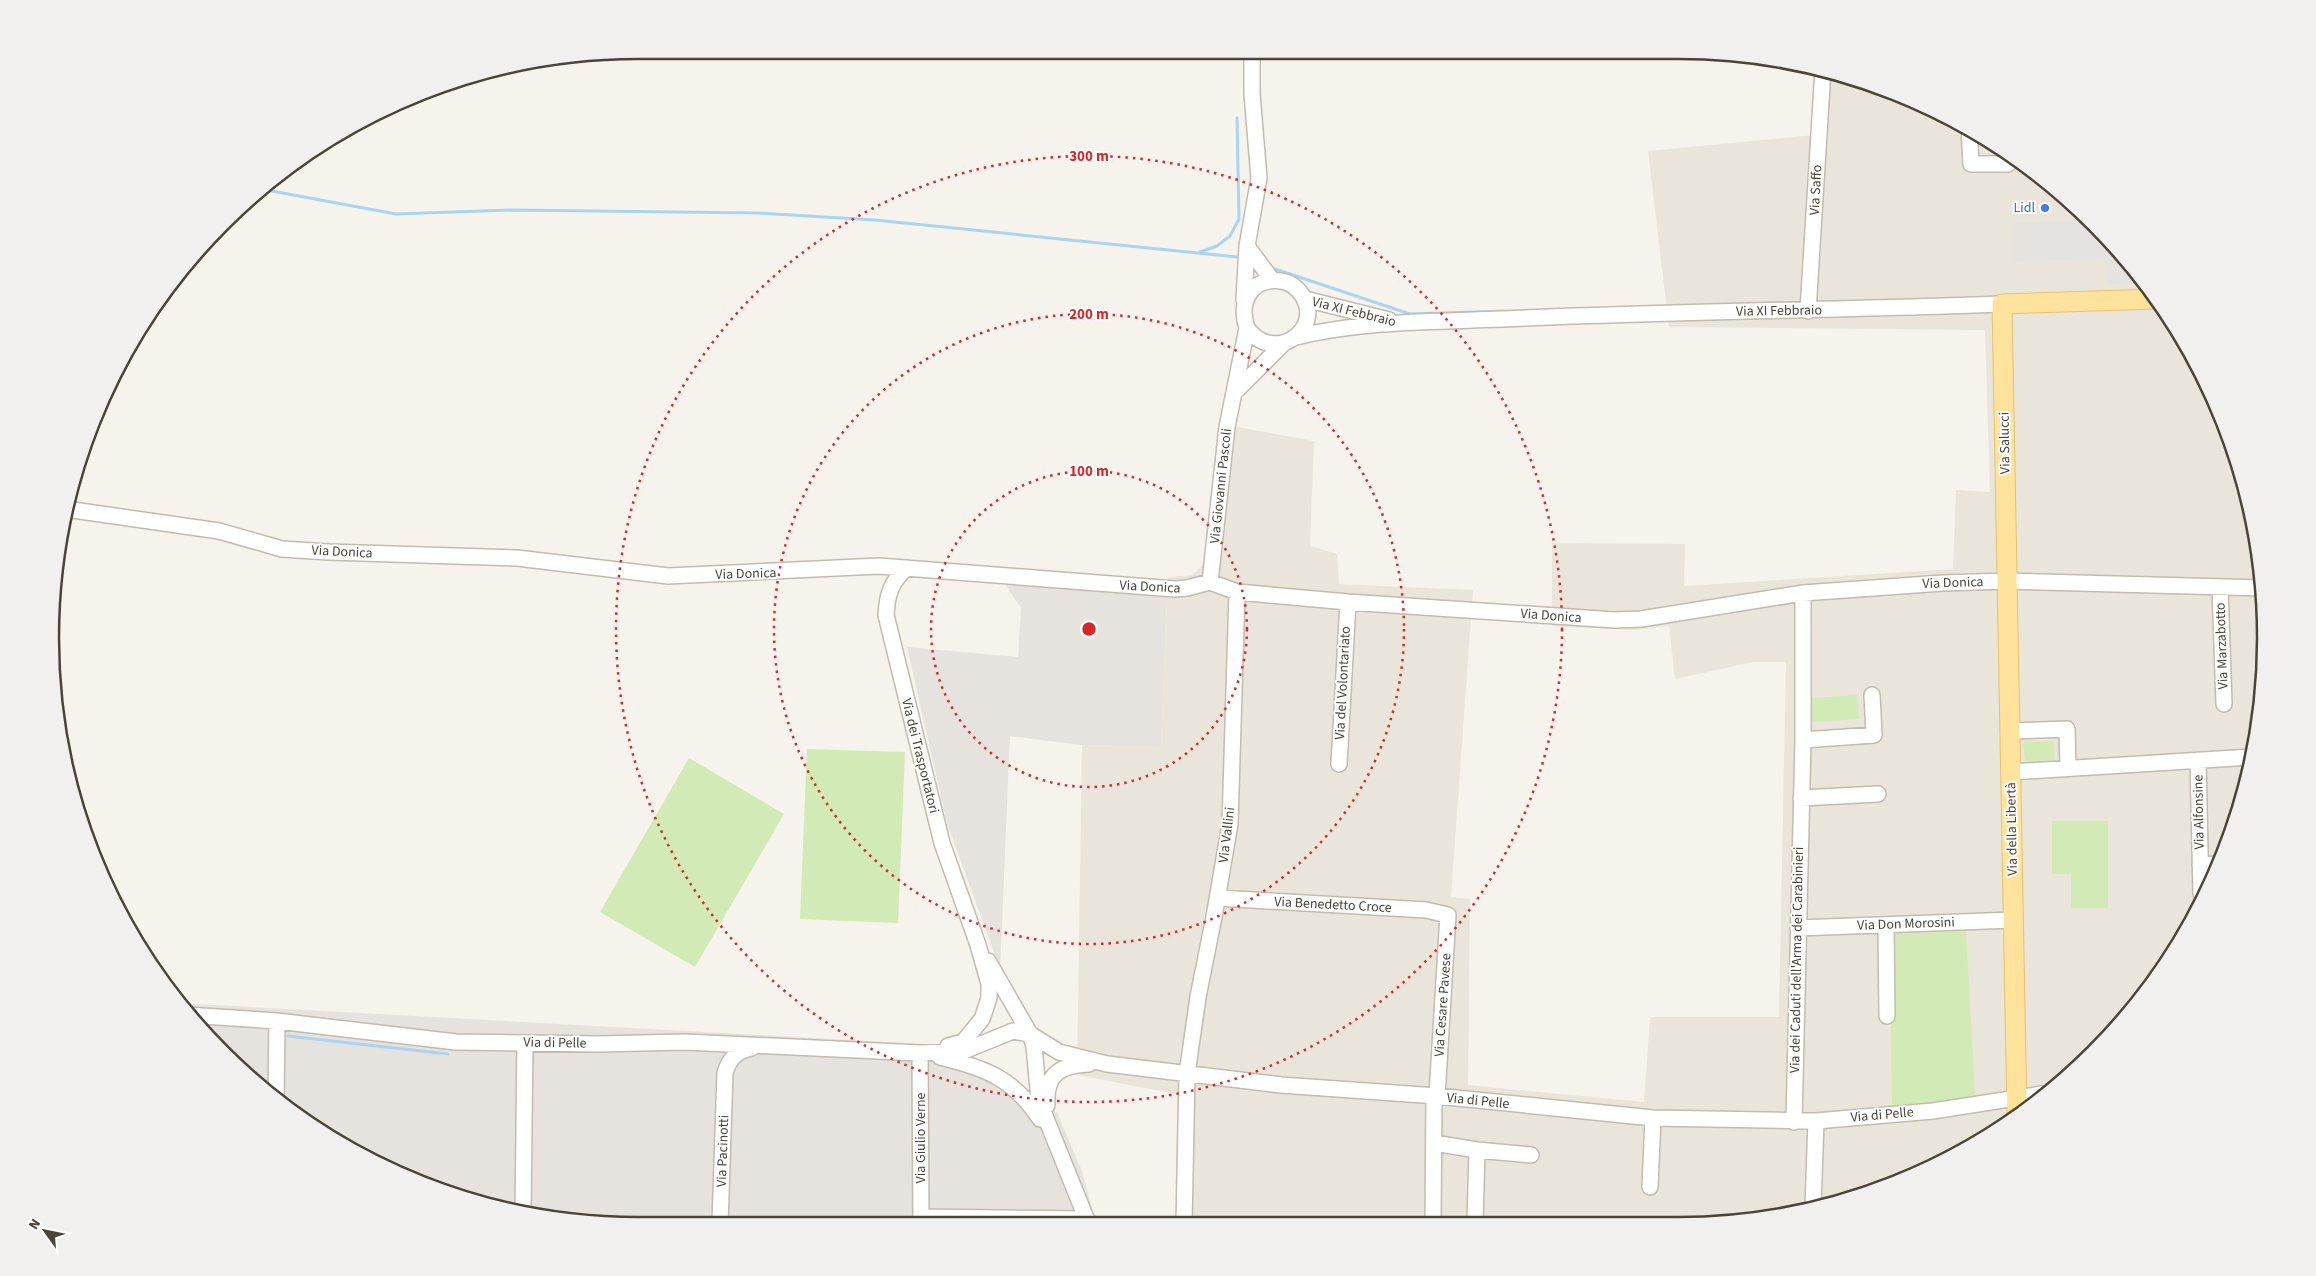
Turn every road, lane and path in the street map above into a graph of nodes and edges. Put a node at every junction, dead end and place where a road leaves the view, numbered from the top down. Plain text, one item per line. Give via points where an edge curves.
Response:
1 (1252, 59) edge
2 (1823, 77) edge
3 (1970, 137) edge
4 (2008, 162) edge
5 (1248, 246) junction
6 (1272, 280) junction
7 (1305, 299) junction
8 (2148, 299) edge
9 (2002, 304) junction
10 (1243, 306) junction
11 (1808, 311) junction
12 (1403, 324) junction
13 (1247, 328) junction
14 (1289, 340) junction
15 (1235, 392) junction
16 (73, 510) edge
17 (907, 568) junction
18 (2007, 581) junction
19 (1210, 582) junction
20 (2220, 587) junction
21 (2255, 588) edge
22 (1237, 592) junction
23 (1803, 593) junction
24 (1348, 602) junction
25 (1872, 695) dead end
26 (2224, 704) dead end
27 (2010, 731) junction
28 (1803, 740) junction
29 (2245, 757) edge
30 (2198, 760) junction
31 (1339, 764) dead end
32 (2068, 768) junction
33 (2011, 772) junction
34 (1878, 794) dead end
35 (1801, 798) junction
36 (2211, 864) edge
37 (2200, 865) junction
38 (2201, 888) edge
39 (1218, 898) junction
40 (1448, 915) joint
41 (2013, 920) junction
42 (1886, 925) junction
43 (1798, 928) junction
44 (978, 945) junction
45 (198, 1016) edge
46 (1887, 1016) dead end
47 (277, 1021) junction
48 (1030, 1034) junction
49 (685, 1042) junction
50 (525, 1043) junction
51 (771, 1047) junction
52 (922, 1053) junction
53 (1107, 1064) junction
54 (1187, 1074) junction
55 (725, 1078) junction
56 (276, 1091) edge
57 (1435, 1096) junction
58 (2027, 1101) edge
59 (1653, 1118) junction
60 (1816, 1121) junction
61 (1794, 1122) junction
62 (1054, 1141) junction
63 (1434, 1143) junction
64 (1477, 1150) junction
65 (1531, 1155) dead end
66 (1650, 1186) dead end
67 (1813, 1201) edge
68 (523, 1206) edge
69 (720, 1217) edge
70 (921, 1217) edge
71 (1085, 1217) edge
72 (1184, 1217) edge
73 (1433, 1217) edge
74 (1475, 1217) edge

1 - 5 street, Via Giovanni Pascoli via 1259,178
2 - 11 street, Via Saffo
3 - 4 street via 1971,164
5 - 6 street
5 - 10 street, Via Giovanni Pascoli
6 - 7 street via 1290,283
6 - 10 street via 1253,289
7 - 12 street, Via XI Febbraio
7 - 14 street via 1308,310 1306,323
8 - 9 main road, Via XI Febbraio
9 - 11 street, Via XI Febbraio
9 - 18 main road, Via Salucci
10 - 13 street, Via Giovanni Pascoli
11 - 12 street, Via XI Febbraio
12 - 14 street, Via XI Febbraio via 1330,328
13 - 14 street via 1260,341 1272,344
13 - 15 street, Via Giovanni Pascoli
14 - 15 street
15 - 19 street, Via Giovanni Pascoli via 1227,427
16 - 17 street, Via Donica via 219,531 282,548 517,558 668,576 833,567
17 - 19 street, Via Donica via 1175,589
17 - 44 street, Via dei Trasportatori via 892,584 886,615 942,844
18 - 20 street, Via Donica
18 - 23 street, Via Donica
18 - 27 main road, Via della Libertà
19 - 22 street, Via Donica
20 - 21 street, Via Donica
20 - 26 street, Via Marzabotto
22 - 24 street, Via Donica
22 - 39 street, Via Vallini via 1230,824
23 - 24 street, Via Donica via 1641,619 1615,620
23 - 28 street, Via dei Caduti dell'Arma dei Carabinieri
24 - 31 street, Via del Volontariato
25 - 28 street via 1874,735
27 - 32 street via 2067,729
27 - 33 main road, Via della Libertà
28 - 35 street, Via dei Caduti dell'Arma dei Carabinieri
29 - 30 street
30 - 32 street
30 - 37 street, Via Alfonsine
32 - 33 street
33 - 41 main road, Via della Libertà
34 - 35 street
35 - 43 street, Via dei Caduti dell'Arma dei Carabinieri
36 - 37 street, Via Alfonsine
37 - 38 street, Via Alfonsine
39 - 40 street, Via Benedetto Croce via 1426,910
39 - 54 street, Via Vallini via 1198,997
40 - 57 street, Via Cesare Pavese
41 - 42 street, Via Don Morosini
41 - 58 main road, Via della Libertà via 2016,1077
42 - 43 street, Via Don Morosini
42 - 46 street
43 - 61 street, Via dei Caduti dell'Arma dei Carabinieri
44 - 48 street, Via dei Trasportatori
44 - 52 street, Via dei Trasportatori via 989,998 982,1019 963,1042
45 - 47 street, Via di Pelle
47 - 50 street, Via di Pelle via 456,1042
47 - 56 street
48 - 52 street, Via di Pelle via 1007,1032 964,1051
48 - 53 street, Via di Pelle via 1059,1052
48 - 62 street via 1039,1101
49 - 50 street, Via di Pelle
49 - 51 street, Via di Pelle
49 - 55 street, Via Pacinotti via 716,1053 724,1066
50 - 68 street
51 - 52 street, Via di Pelle
51 - 55 street, Via Pacinotti via 750,1048 737,1053 729,1062
52 - 62 street, Via di Pelle via 963,1062 1016,1089 1028,1100
52 - 70 street, Via Giulio Verne
53 - 54 street, Via di Pelle
53 - 62 street via 1073,1065 1059,1070 1051,1079 1047,1087 1047,1107
54 - 57 street, Via di Pelle via 1281,1085
54 - 72 street, Via Vallini
55 - 69 street, Via Pacinotti
57 - 59 street, Via di Pelle
57 - 63 street, Via Cesare Pavese
58 - 60 street, Via di Pelle
59 - 61 street, Via di Pelle
59 - 66 street
60 - 61 street, Via di Pelle
60 - 67 street
62 - 71 street
63 - 64 street
63 - 73 street, Via Cesare Pavese
64 - 65 street
64 - 74 street

